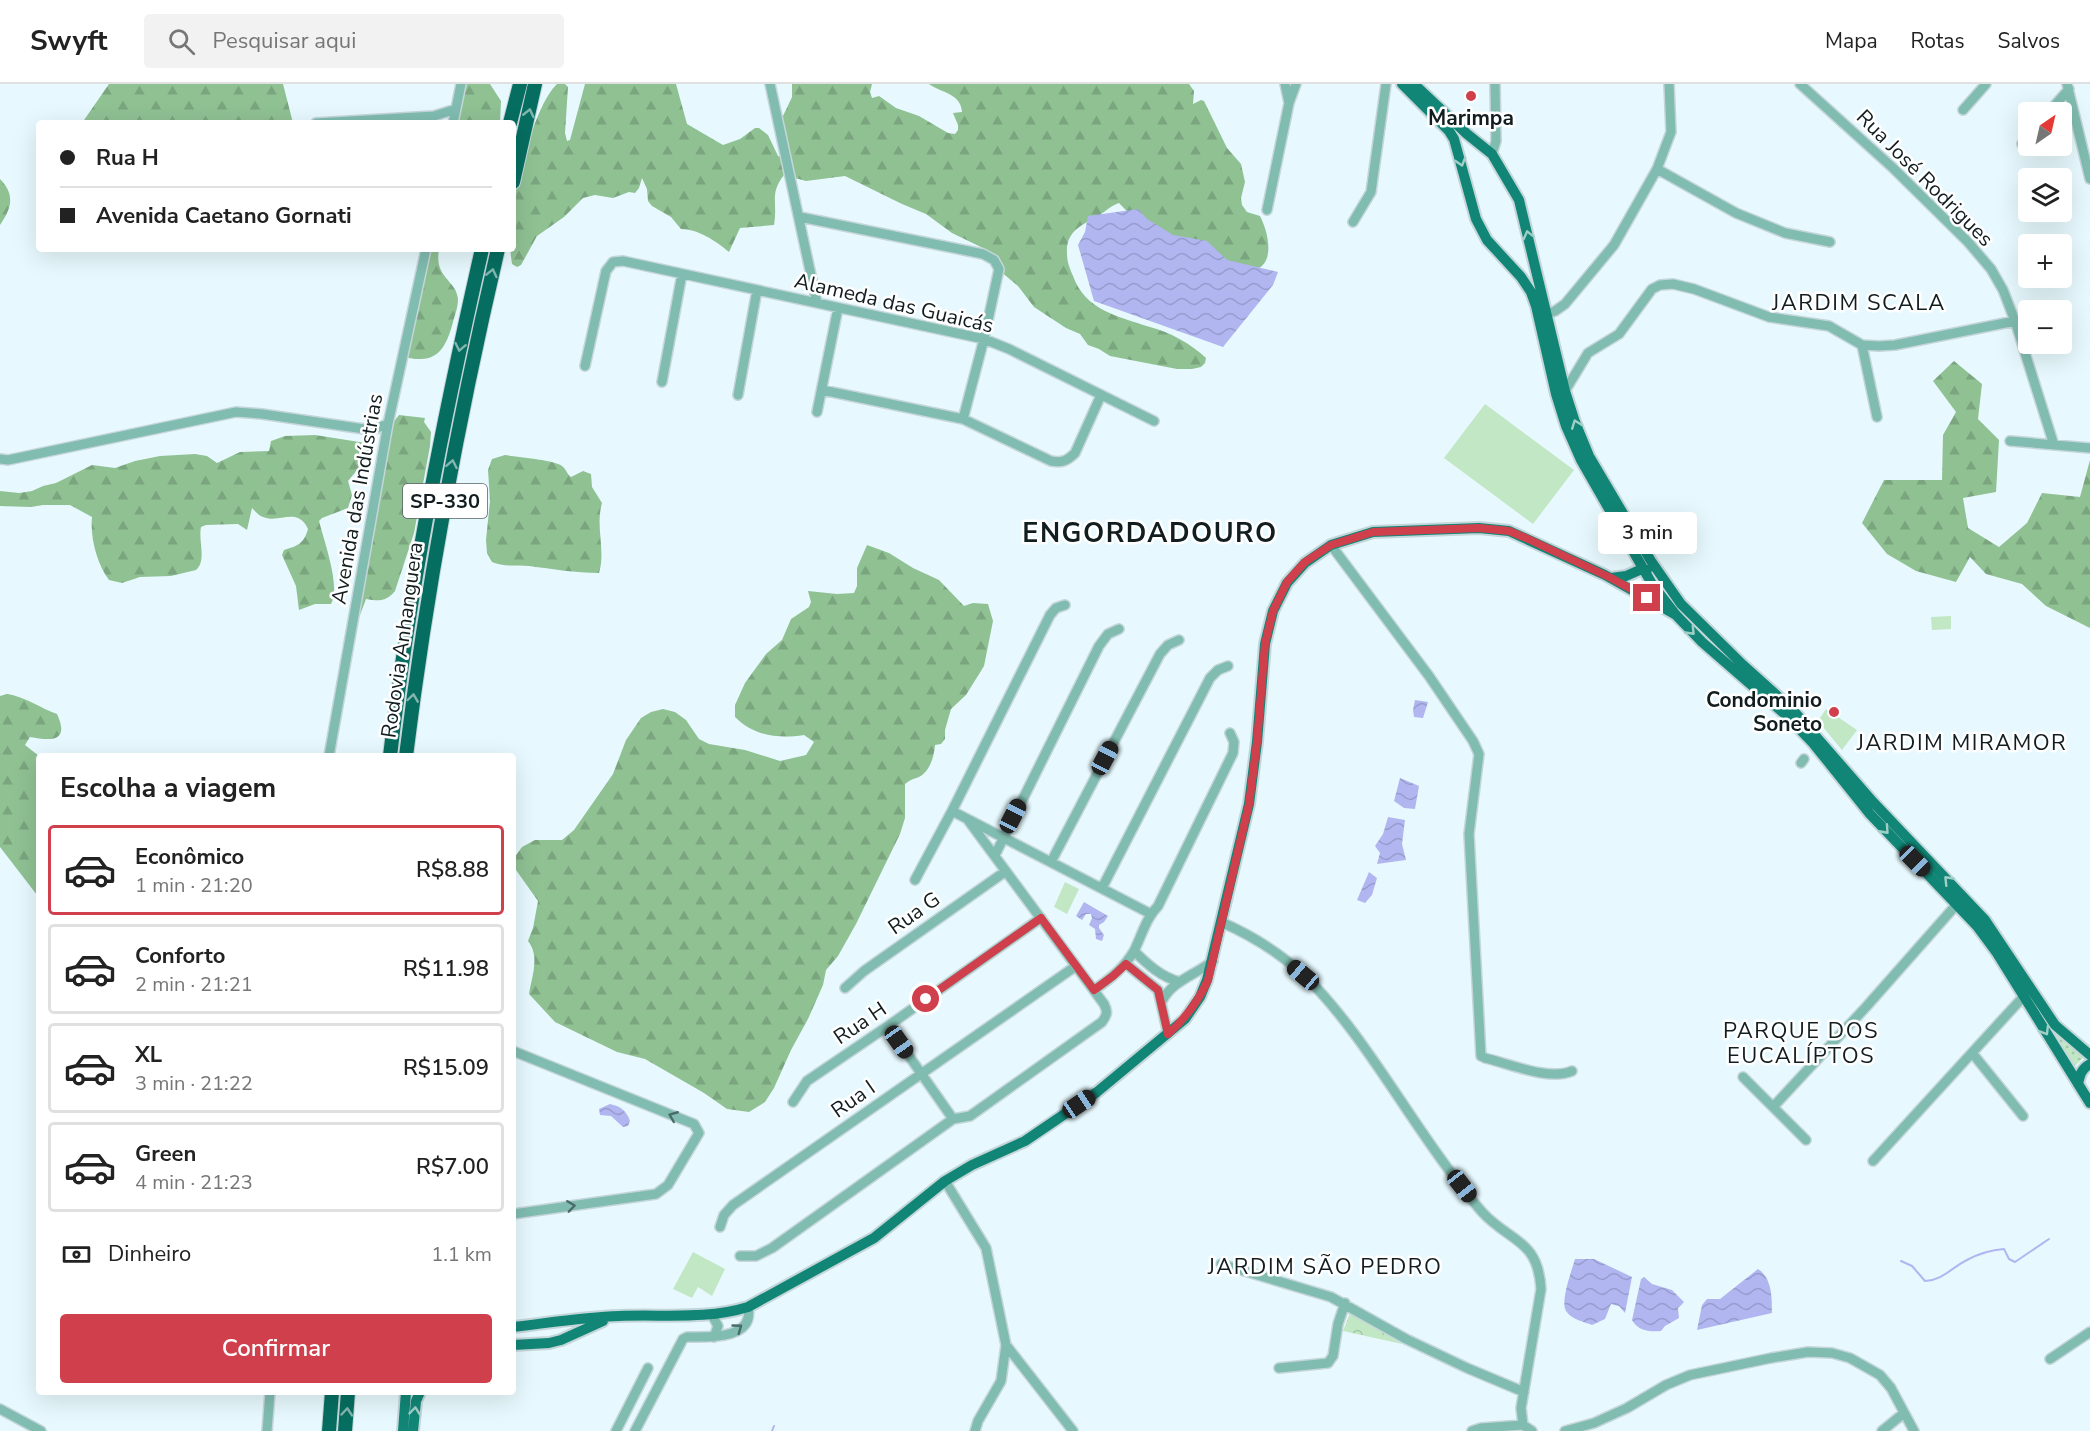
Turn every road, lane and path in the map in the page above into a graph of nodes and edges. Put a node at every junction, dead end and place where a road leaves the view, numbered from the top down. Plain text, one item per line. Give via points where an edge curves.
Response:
1 (461, 84) edge
2 (520, 84) edge
3 (535, 84) edge
4 (770, 84) edge
5 (1285, 84) edge
6 (1296, 84) edge
7 (1386, 84) edge
8 (1402, 84) edge
9 (1414, 84) edge
10 (1495, 84) edge
11 (1669, 84) edge
12 (1800, 84) edge
13 (1986, 84) edge
14 (2068, 86) edge
15 (2056, 102) edge
16 (1289, 103) junction
17 (456, 109) junction
18 (1964, 110) dead end
19 (399, 120) edge
20 (454, 120) edge
21 (511, 120) edge
22 (1491, 154) junction
23 (516, 169) edge
24 (1657, 169) junction
25 (2090, 179) edge
26 (1267, 210) dead end
27 (800, 217) junction
28 (1353, 222) dead end
29 (1830, 242) dead end
30 (425, 252) edge
31 (481, 252) edge
32 (497, 252) edge
33 (1536, 271) junction
34 (682, 274) junction
35 (1521, 277) junction
36 (757, 290) junction
37 (818, 303) junction
38 (838, 308) junction
39 (1543, 316) junction
40 (2015, 321) junction
41 (984, 339) junction
42 (1862, 345) junction
43 (585, 366) dead end
44 (662, 382) dead end
45 (822, 390) junction
46 (1565, 391) junction
47 (738, 395) dead end
48 (1101, 395) junction
49 (818, 412) dead end
50 (1877, 417) dead end
51 (963, 419) junction
52 (1154, 421) dead end
53 (388, 424) junction
54 (2010, 441) dead end
55 (2054, 445) junction
56 (2090, 448) edge
57 (0, 459) edge
58 (1331, 545) junction
59 (1642, 569) junction
60 (1631, 574) junction
61 (1611, 578) junction
62 (1632, 590) junction
63 (1681, 604) junction
64 (1065, 605) dead end
65 (1676, 615) junction
66 (1119, 629) dead end
67 (1179, 640) dead end
68 (1228, 666) dead end
69 (1230, 733) dead end
70 (330, 753) edge
71 (390, 753) edge
72 (406, 753) edge
73 (952, 811) junction
74 (968, 820) junction
75 (1002, 837) junction
76 (995, 855) junction
77 (1051, 862) junction
78 (1006, 871) junction
79 (915, 880) dead end
80 (1102, 888) junction
81 (1957, 904) junction
82 (1150, 914) junction
83 (1041, 918) junction
84 (1221, 922) junction
85 (1134, 951) junction
86 (1213, 961) junction
87 (1126, 964) junction
88 (1076, 966) junction
89 (1180, 982) junction
90 (845, 988) dead end
91 (1094, 990) junction
92 (2024, 996) junction
93 (1162, 1001) junction
94 (888, 1026) junction
95 (1168, 1034) junction
96 (516, 1052) edge
97 (1973, 1054) junction
98 (2090, 1055) edge
99 (2090, 1064) edge
100 (1572, 1071) dead end
101 (921, 1073) junction
102 (1743, 1077) dead end
103 (2078, 1084) junction
104 (793, 1102) dead end
105 (2090, 1103) edge
106 (1773, 1107) junction
107 (2023, 1116) dead end
108 (952, 1119) junction
109 (1806, 1140) dead end
110 (1874, 1161) dead end
111 (945, 1181) junction
112 (516, 1214) edge
113 (720, 1227) dead end
114 (740, 1256) dead end
115 (1221, 1264) dead end
116 (1345, 1303) junction
117 (748, 1307) junction
118 (712, 1315) junction
119 (614, 1316) junction
120 (549, 1323) junction
121 (516, 1327) edge
122 (2090, 1332) edge
123 (714, 1337) junction
124 (549, 1343) junction
125 (516, 1345) edge
126 (1006, 1345) junction
127 (2049, 1359) dead end
128 (1279, 1368) dead end
129 (661, 1380) junction
130 (1524, 1392) junction
131 (270, 1395) edge
132 (332, 1395) edge
133 (348, 1395) edge
134 (406, 1395) edge
135 (419, 1395) edge
136 (0, 1409) edge
137 (1904, 1413) junction
138 (1527, 1428) edge
139 (406, 1430) edge
140 (41, 1431) edge
141 (267, 1431) edge
142 (329, 1431) edge
143 (345, 1431) edge
144 (616, 1431) edge
145 (635, 1431) edge
146 (975, 1431) edge
147 (1073, 1431) edge
148 (1472, 1431) edge
149 (1565, 1431) edge
150 (1882, 1431) edge
151 (1914, 1431) edge

1 - 17 street
2 - 21 highway
23 -> 3 highway
4 - 27 street
5 - 16 street
6 - 16 street
7 - 28 street via 1371,192
8 -> 35 main road via 1454,139 1476,219 1487,240
9 - 22 main road
10 - 22 street via 1496,141
11 - 24 street via 1671,132
12 - 40 street, Rua José Rodrigues via 1968,242 1991,269
13 - 18 street
14 - 15 street
14 - 25 street
16 - 26 street
17 - 19 street
17 - 20 street
33 -> 22 main road via 1519,200
24 - 29 street via 1736,213 1785,233
24 - 39 street via 1614,245 1565,304
27 - 37 street
27 - 41 street via 983,254 994,260 999,269
30 - 53 street, Avenida das Indústrias
31 -> 71 highway, Rodovia Anhanguera / SP-330 via 429,505
72 -> 32 highway, Rodovia Anhanguera / SP-330 via 444,505
33 - 35 main road
33 - 39 main road
34 - 36 street, Alameda das Guaicás
34 - 43 street, Alameda das Guaicás via 613,262 606,272
34 - 44 street
35 - 39 main road
36 - 37 street, Alameda das Guaicás
36 - 47 street
37 - 38 street, Alameda das Guaicás
38 - 41 street, Alameda das Guaicás
38 - 45 street
39 - 46 main road
39 - 59 main road via 1556,394 1566,426
40 - 42 street via 1895,345
40 - 55 street, Rua José Rodrigues
41 - 48 street, Alameda das Guaicás
41 - 51 street
42 - 46 street via 1830,326 1769,317 1694,289 1660,285 1652,289 1619,334 1588,353
42 - 50 street
45 - 49 street
45 - 51 street
63 -> 46 main road via 1589,456
48 - 51 street via 1075,453 1060,462
48 - 52 street, Alameda das Guaicás
53 - 57 street via 371,430 236,412
53 - 70 street, Avenida das Indústrias
54 - 55 street
55 - 56 street
58 - 61 main road via 1373,532 1479,528 1509,531
58 - 84 main road via 1305,562 1287,582 1273,611 1265,644 1249,804
58 - 100 street via 1429,676 1479,754 1469,834 1481,1056 1547,1074
59 - 60 main road
59 - 63 main road via 1649,571
59 - 65 main road
60 - 61 main road
60 - 62 main road
61 - 62 main road
62 - 65 main road
98 -> 63 main road via 2055,1025 1985,920 1873,802 1792,709
64 - 73 street via 1050,615
65 -> 81 main road via 1786,715 1870,814
66 - 75 street via 1108,634 1099,646
67 - 77 street via 1160,654
68 - 80 street via 1210,678
69 - 82 street via 1233,753 1158,906
73 - 74 street
73 - 79 street
74 - 75 street
74 - 76 street
75 - 76 street
75 - 77 street
76 - 78 street
77 - 80 street
78 - 83 street
78 - 90 street, Rua G
80 - 82 street
81 - 92 main road via 1997,953
81 - 106 street
82 - 85 street
83 - 88 street
83 - 94 street, Rua H
84 - 86 main road
84 - 130 street via 1281,956 1327,999 1483,1213 1526,1247 1534,1259 1541,1289
85 - 87 street
85 - 89 street via 1160,974
86 - 89 street
86 - 95 main road via 1200,997 1185,1019
87 - 91 street
87 - 93 street via 1158,990
88 - 91 street
88 - 101 street, Rua I
89 - 93 street via 1172,986
91 - 108 street via 1107,1010 1102,1022 970,1116
92 - 97 street
92 -> 103 main road
93 - 95 street
94 - 101 street
94 - 104 street, Rua H via 807,1081
95 - 111 main road via 1097,1092 1025,1141
112 -> 96 street via 656,1194 668,1185 699,1133 694,1124
97 - 107 street
97 - 110 street
99 - 103 main road via 2080,1074
101 - 108 street
101 - 113 street, Rua I via 733,1205
102 - 106 street
103 - 105 main road
106 - 109 street
108 - 114 street via 772,1248 756,1256
111 - 117 main road via 874,1238
111 - 126 street via 986,1248
115 - 116 street
116 - 128 street via 1328,1363
116 - 130 street via 1406,1339
117 - 118 main road
123 -> 117 street via 736,1332 745,1324
118 - 119 main road
118 - 123 street via 718,1326
119 - 120 main road
119 - 124 main road
120 - 121 main road
120 - 124 main road via 555,1333
122 - 127 street
123 - 129 street via 683,1339
124 - 125 main road
126 - 146 street via 1001,1381
126 - 147 street
129 - 144 street via 647,1370
129 - 145 street
130 - 138 street via 1521,1408
131 - 141 street
132 - 142 highway
143 -> 133 highway
134 - 139 main road
139 -> 135 main road
136 - 140 street
137 - 149 street via 1881,1375 1866,1365 1832,1353 1808,1352 1690,1375 1628,1408
137 - 150 street
137 - 151 street
138 - 148 street

